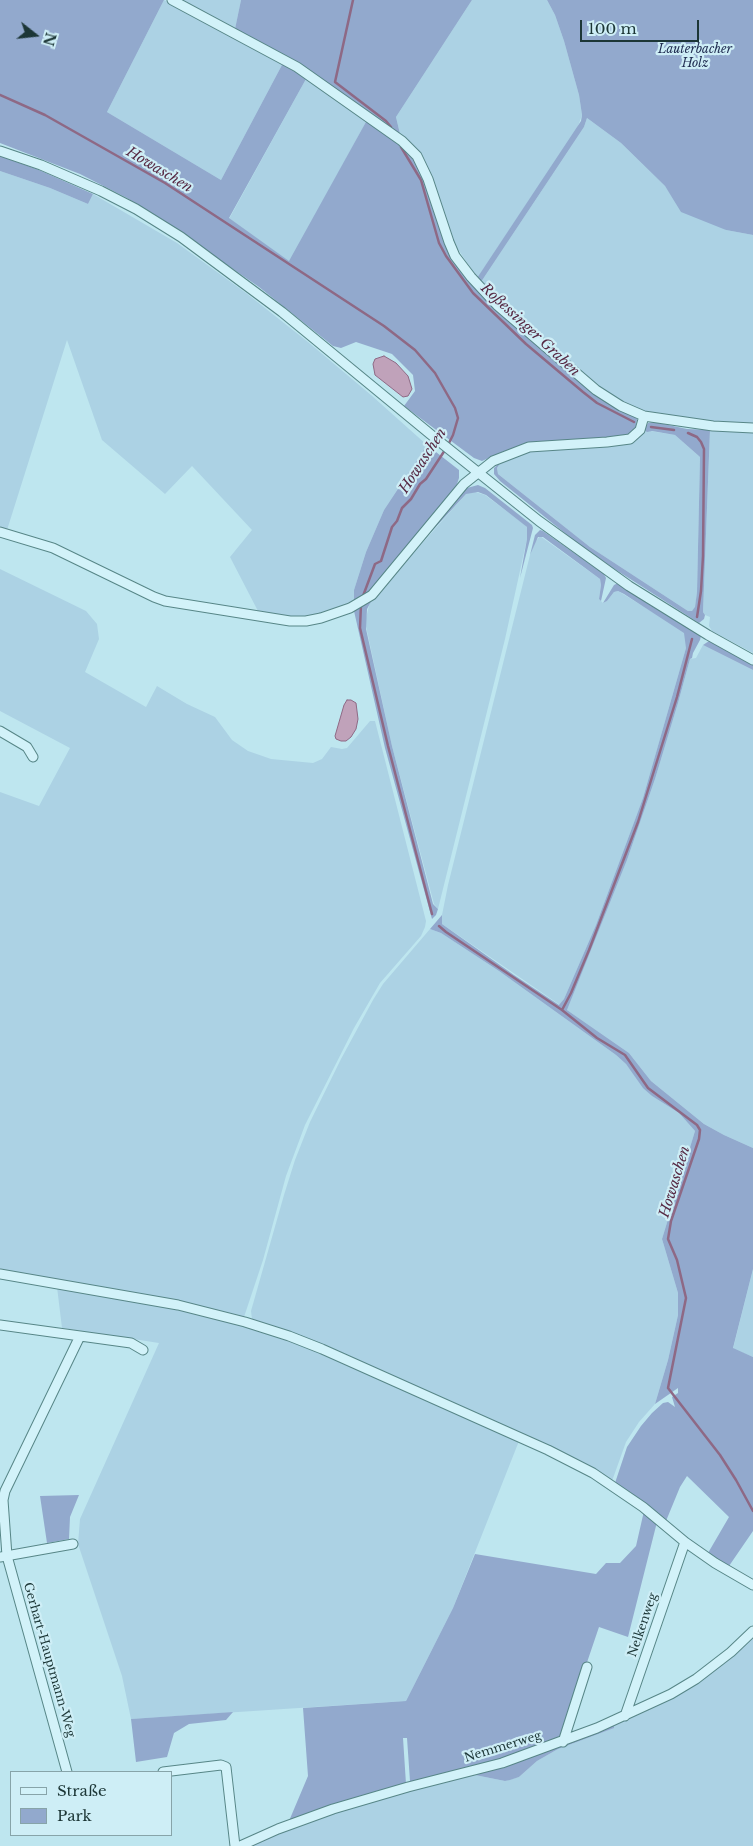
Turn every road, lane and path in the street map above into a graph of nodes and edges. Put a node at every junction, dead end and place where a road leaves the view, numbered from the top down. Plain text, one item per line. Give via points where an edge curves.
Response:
1 (172, 0) edge
2 (0, 151) edge
3 (644, 416) junction
4 (753, 428) edge
5 (478, 473) junction
6 (0, 532) edge
7 (753, 660) edge
8 (0, 731) edge
9 (33, 756) dead end
10 (0, 1274) edge
11 (0, 1325) edge
12 (80, 1336) junction
13 (143, 1350) dead end
14 (1, 1500) edge
15 (685, 1542) junction
16 (73, 1544) dead end
17 (3, 1556) edge
18 (753, 1585) edge
19 (753, 1631) edge
20 (587, 1667) dead end
21 (625, 1716) junction
22 (563, 1742) junction
23 (68, 1771) edge
24 (171, 1771) edge
25 (235, 1846) edge
26 (240, 1846) edge

1 - 3 street via 296,68 402,141 423,167 449,242 476,283 596,390
2 - 5 street via 101,190 181,237 282,312
3 - 4 street
3 - 5 street via 640,430 630,439 529,447 504,456
5 - 6 street via 464,484 385,581 368,597 322,618 290,621 165,601 53,548
5 - 7 street via 629,586
8 - 9 street via 26,747
10 - 15 street via 178,1305 298,1339 593,1473 643,1507
11 - 12 street
12 - 13 street via 131,1343
12 - 14 street
14 - 17 street, Gerhart-Hauptmann-Weg
15 - 18 street
15 - 21 street, Nelkenweg
16 - 17 street
17 - 23 street, Gerhart-Hauptmann-Weg
19 - 21 street, Nemmerweg via 696,1679
20 - 22 street
21 - 22 street, Nemmerweg
22 - 26 street, Nemmerweg via 502,1763 333,1809
24 - 25 street via 226,1767

